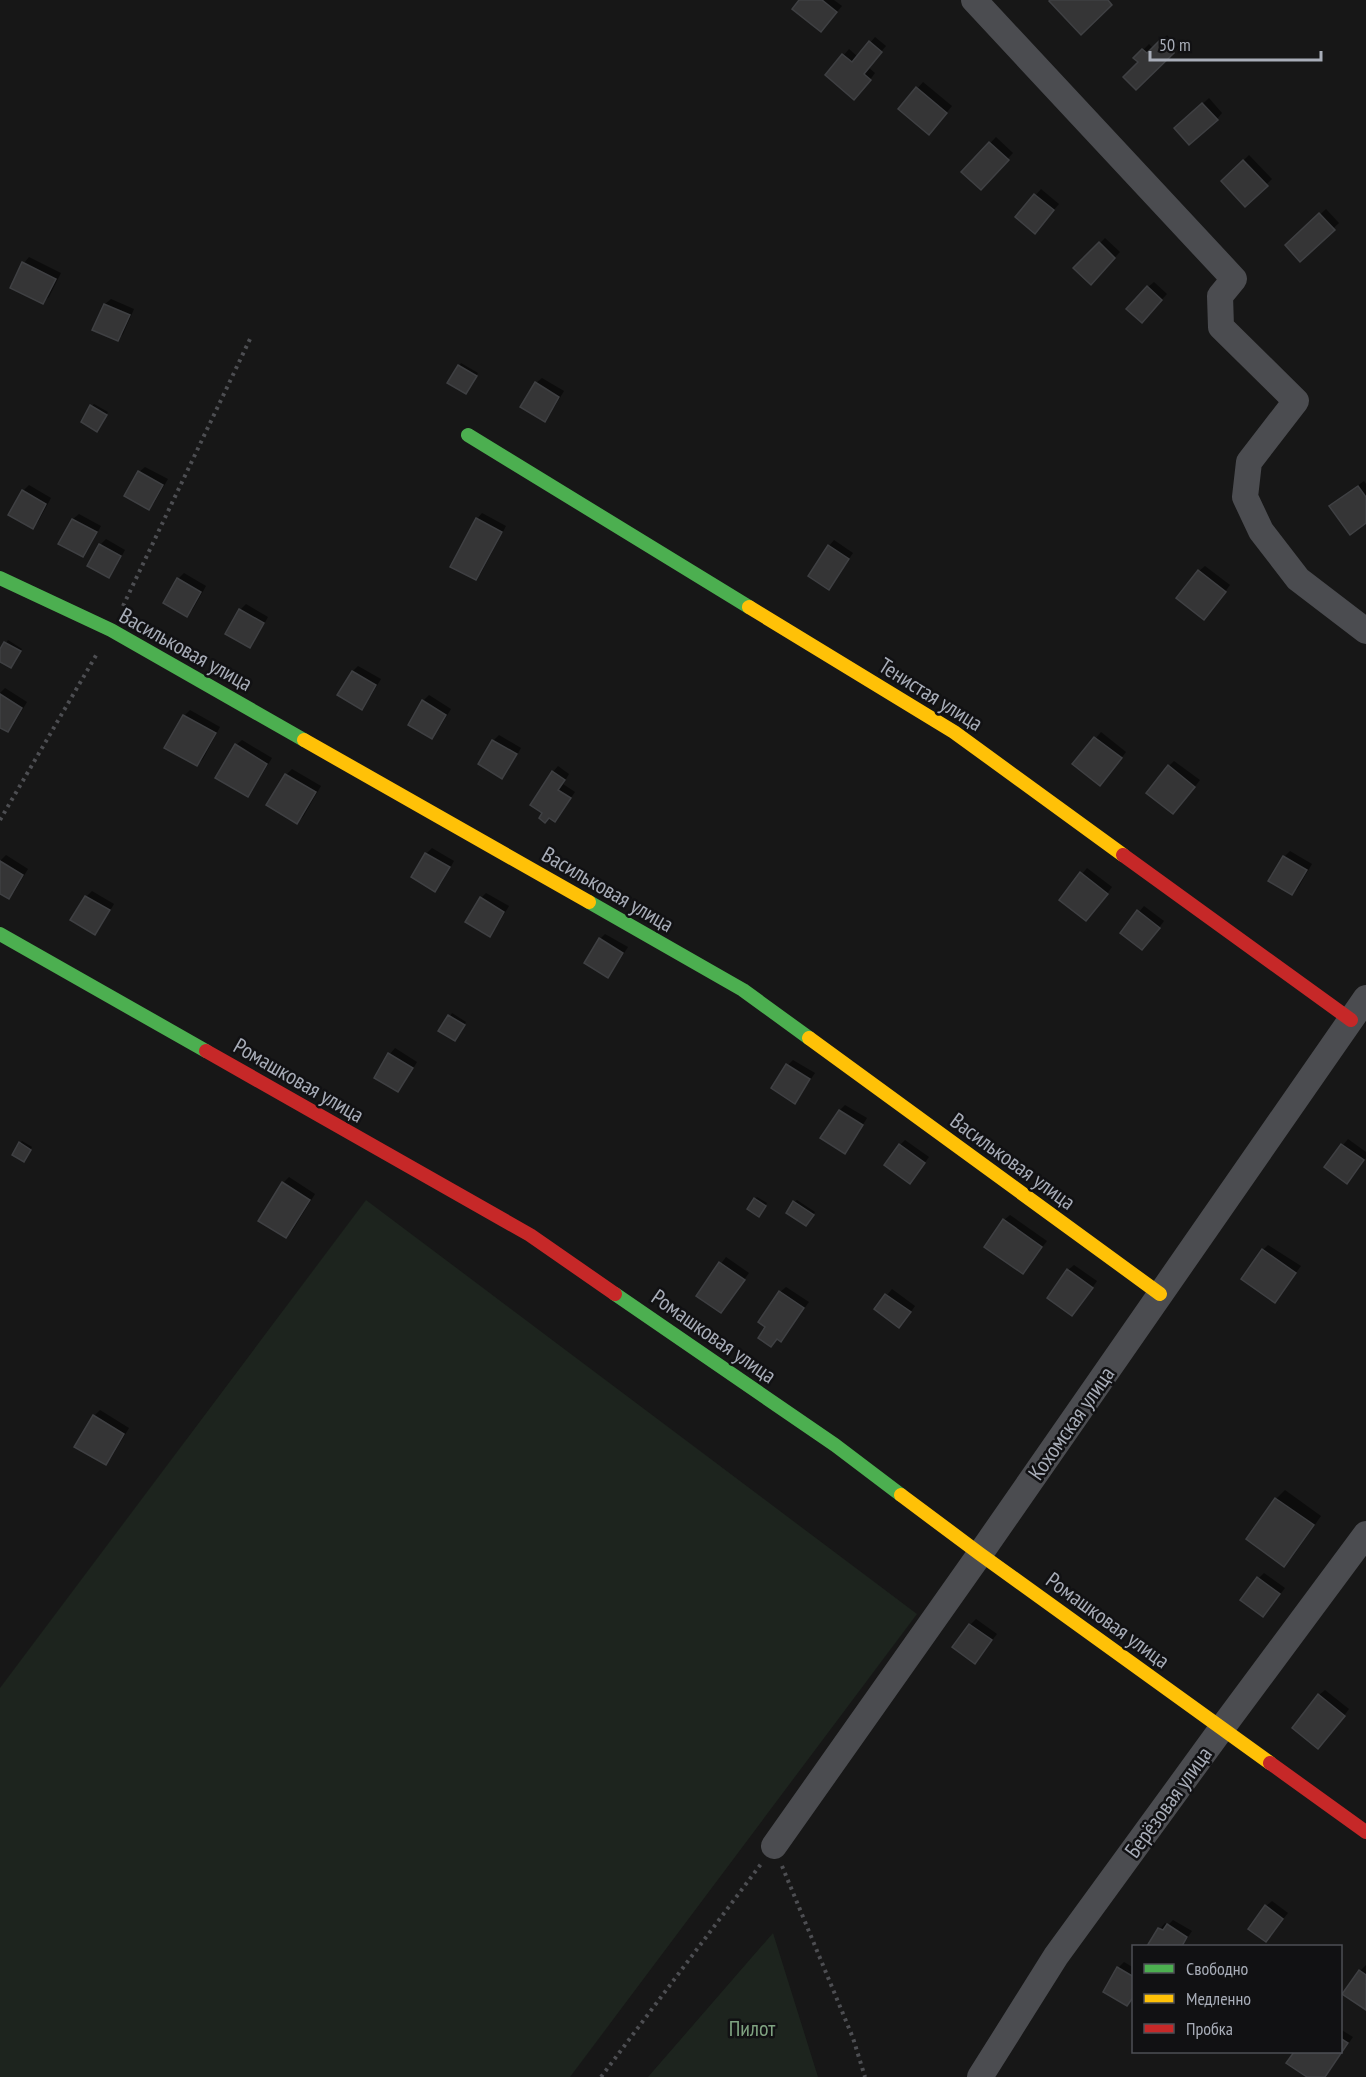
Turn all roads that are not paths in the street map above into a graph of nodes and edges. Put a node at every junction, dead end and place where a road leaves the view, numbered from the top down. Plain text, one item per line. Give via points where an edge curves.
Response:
1 (974, 0) edge
2 (468, 435) dead end
3 (0, 578) edge
4 (1366, 631) edge
5 (0, 934) edge
6 (1366, 998) edge
7 (1351, 1020) junction
8 (1160, 1294) junction
9 (1366, 1534) edge
10 (980, 1554) junction
11 (1221, 1728) junction
12 (1366, 1832) edge
13 (774, 1846) road end
14 (980, 2077) edge

1 - 4 street via 1234,279 1220,296 1221,327 1296,401 1249,462 1245,497 1260,531 1298,579
2 - 7 street, Тенистая улица via 954,732
3 - 8 street, Васильковая улица via 111,630 743,990
5 - 10 street, Ромашковая улица via 530,1235 835,1445
6 - 7 street, Кохомская улица
7 - 8 street, Кохомская улица
8 - 10 street, Кохомская улица
9 - 11 street, Берёзовая улица
10 - 11 street, Ромашковая улица
10 - 13 street, Кохомская улица
11 - 12 street, Ромашковая улица
11 - 14 street, Берёзовая улица via 1056,1956

